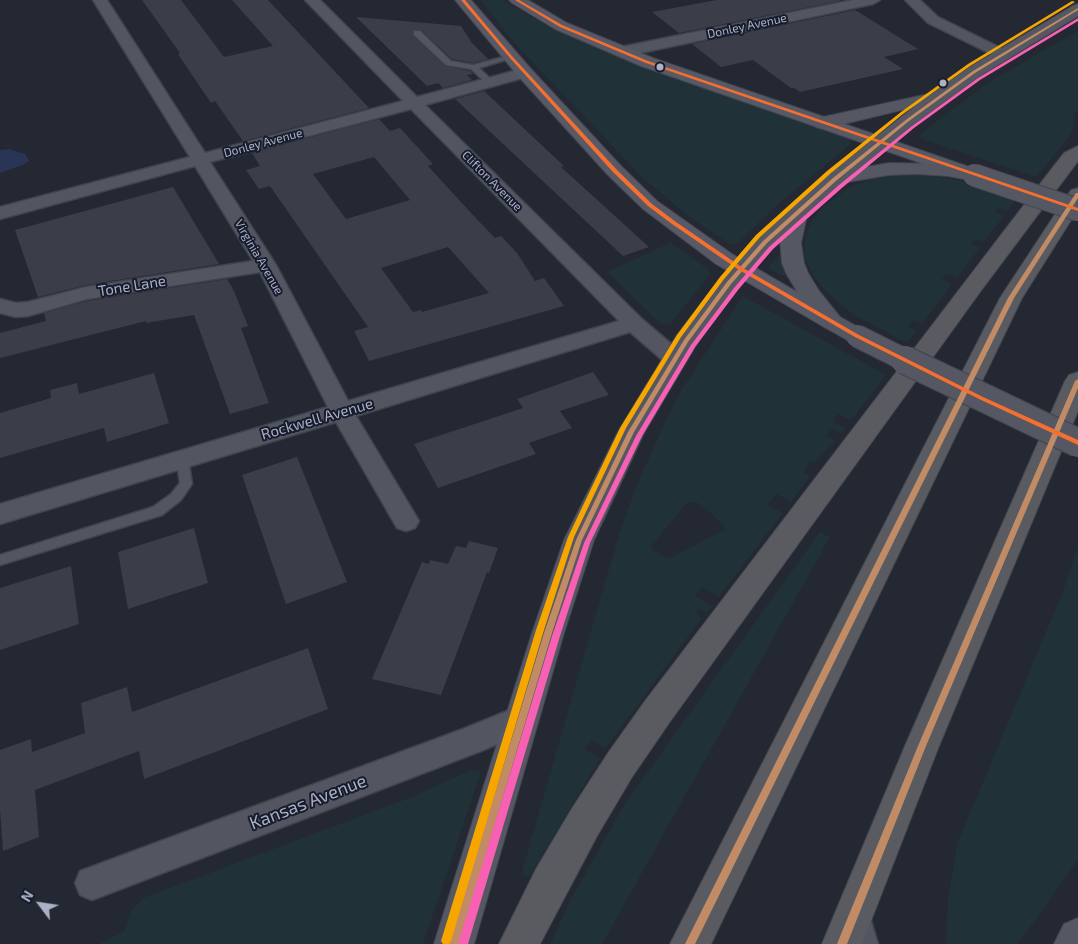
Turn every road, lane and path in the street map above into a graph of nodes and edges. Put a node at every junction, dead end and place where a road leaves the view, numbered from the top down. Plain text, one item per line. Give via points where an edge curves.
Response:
1 (100, 0) edge
2 (312, 0) edge
3 (463, 0) edge
4 (517, 0) edge
5 (873, 0) edge
6 (912, 0) edge
7 (1077, 9) edge
8 (417, 33) dead end
9 (620, 52) junction
10 (1002, 54) junction
11 (511, 58) junction
12 (473, 67) junction
13 (525, 73) junction
14 (490, 82) junction
15 (943, 94) junction
16 (415, 102) junction
17 (823, 123) junction
18 (879, 142) junction
19 (1078, 152) edge
20 (200, 160) junction
21 (974, 175) junction
22 (835, 179) junction
23 (1078, 194) edge
24 (1078, 210) edge
25 (798, 211) junction
26 (0, 213) edge
27 (266, 265) junction
28 (741, 270) junction
29 (0, 306) edge
30 (832, 322) junction
31 (634, 324) junction
32 (675, 359) junction
33 (1076, 387) edge
34 (342, 412) junction
35 (1078, 443) edge
36 (182, 458) junction
37 (0, 514) edge
38 (406, 521) dead end
39 (0, 560) edge
40 (522, 719) junction
41 (92, 883) dead end
42 (858, 903) junction
43 (1078, 938) edge
44 (454, 944) edge
45 (519, 944) edge
46 (690, 944) edge
47 (842, 944) edge
48 (869, 944) edge
49 (1074, 944) edge

1 - 20 street, Virginia Avenue
2 - 16 street, Clifton Avenue
3 - 11 main road
4 - 9 main road via 561,26
5 - 9 street, Donley Avenue
6 - 10 street via 933,20
7 - 10 main road
8 - 12 lane via 449,63
9 - 17 main road
10 - 15 main road
11 - 12 lane
11 - 13 main road
12 - 14 lane
13 - 14 street, Donley Avenue
13 - 28 main road via 614,170 650,204
14 - 16 street, Donley Avenue
15 - 17 main road
15 - 18 main road
16 - 20 street, Donley Avenue
16 - 31 street, Clifton Avenue
17 - 18 main road
18 - 21 main road
18 - 22 main road
19 - 45 highway via 972,287 657,712 584,822
20 - 26 street, Donley Avenue
20 - 27 street, Virginia Avenue
21 - 22 main road via 930,168 901,168
21 - 24 main road, bridge
22 - 25 main road
23 - 46 highway via 1007,306
25 - 28 main road
25 - 30 main road via 790,243 793,262 810,295
27 - 29 street, Tone Lane via 86,294 28,309
27 - 34 street, Virginia Avenue
28 - 30 main road
28 - 32 main road
30 - 35 main road, bridge
31 - 32 street, Clifton Avenue
31 - 34 street, Rockwell Avenue
32 - 40 main road via 623,448 579,540
33 - 42 highway
34 - 36 street, Rockwell Avenue
34 - 38 street, Virginia Avenue
36 - 37 street, Rockwell Avenue
36 - 39 lane via 186,484 176,497 157,511
40 - 41 street, Kansas Avenue
40 - 44 main road
42 - 47 highway
42 - 48 lane
43 - 49 main road

